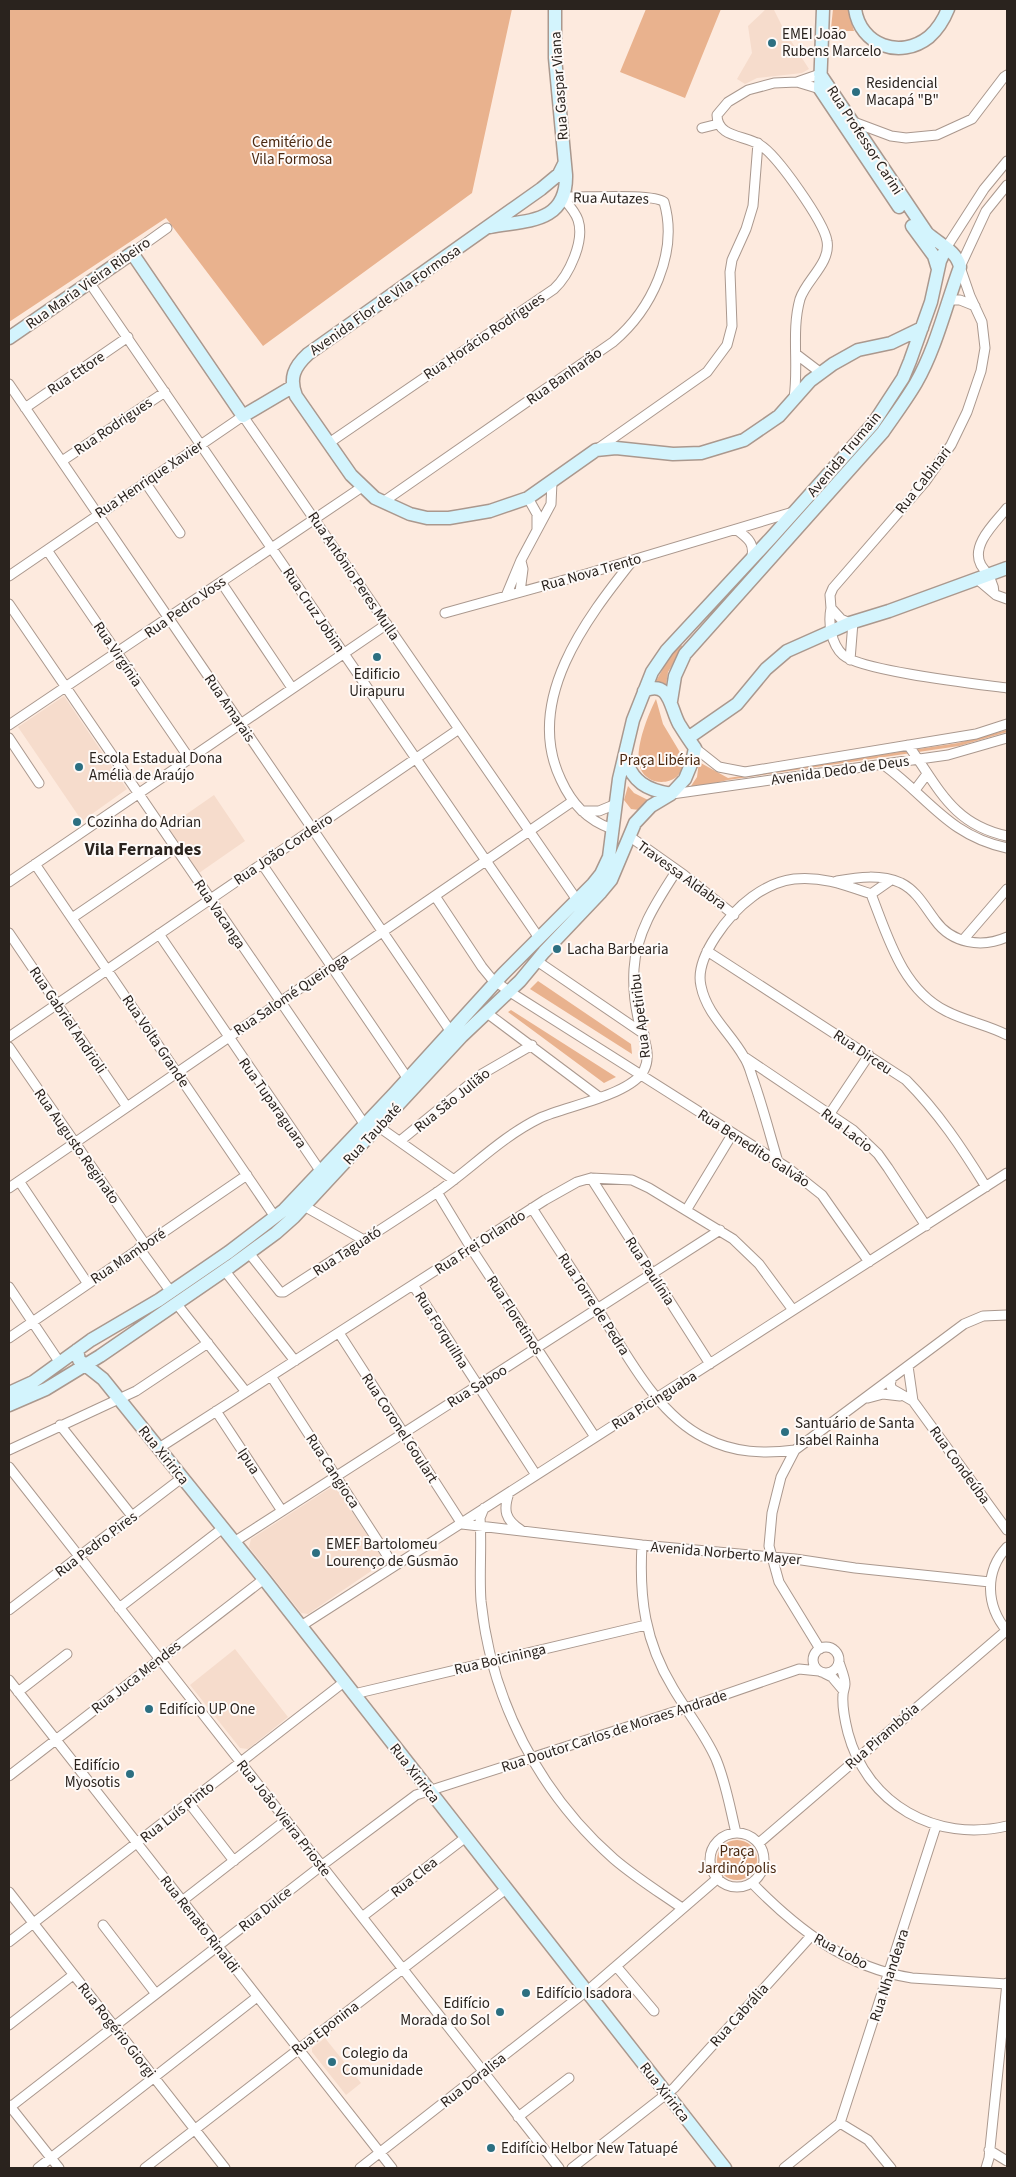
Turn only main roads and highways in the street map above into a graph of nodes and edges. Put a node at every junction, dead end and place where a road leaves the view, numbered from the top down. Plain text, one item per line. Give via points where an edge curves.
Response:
1 (555, 9) edge
2 (824, 9) edge
3 (855, 9) edge
4 (948, 9) edge
5 (820, 74) junction
6 (848, 123) junction
7 (564, 164) junction
8 (541, 189) junction
9 (562, 197) junction
10 (528, 198) junction
11 (529, 222) junction
12 (487, 227) junction
13 (946, 248) junction
14 (132, 253) joint
15 (960, 267) joint
16 (938, 269) junction
17 (922, 328) junction
18 (9, 338) edge
19 (891, 343) junction
20 (916, 347) junction
21 (932, 347) junction
22 (292, 387) junction
23 (243, 416) joint
24 (800, 516) junction
25 (1007, 568) edge
26 (644, 691) junction
27 (671, 702) junction
28 (691, 743) junction
29 (624, 756) junction
30 (671, 794) junction
31 (635, 823) junction
32 (612, 829) junction
33 (174, 1298) junction
34 (135, 1314) junction
35 (140, 1327) junction
36 (77, 1350) junction
37 (91, 1362) junction
38 (9, 1393) edge
39 (9, 1405) edge
40 (725, 2168) edge

1 - 7 main road, Rua Gaspar Viana via 555,58
2 - 5 main road
3 - 4 main road via 864,32 882,46 893,48 914,46 924,41 941,23
5 - 6 main road, Rua Professor Carini
5 - 6 main road, Rua Professor Carini via 820,88
6 - 13 main road, Rua Professor Carini via 927,233
6 - 16 main road, Rua Professor Carini via 934,256
7 - 8 main road
7 - 9 main road, Rua Gaspar Viana via 566,182
8 - 9 main road
8 - 10 main road, Avenida Flor de Vila Formosa
9 - 11 main road, Avenida Flor de Vila Formosa via 552,211
10 - 11 main road via 521,213 522,218
10 - 12 main road, Avenida Flor de Vila Formosa
11 - 12 main road, Avenida Flor de Vila Formosa
12 - 22 main road, Avenida Flor de Vila Formosa via 308,354 295,368
13 - 15 main road, Rua Professor Carini via 955,254
13 - 16 main road, Avenida Trumain
14 - 18 main road, Rua Maria Vieira Ribeiro
14 - 23 main road, Rua Antônio Peres Mulla
15 - 21 main road, Avenida Trumain
16 - 17 main road, Avenida Trumain
17 - 19 main road
17 - 20 main road, Avenida Trumain
19 - 20 main road
19 - 22 main road via 858,350 821,373 766,427 727,447 701,453 674,454 616,448 596,450 528,498 490,511 449,518 419,516 383,502 362,487
20 - 21 main road
20 - 24 main road, Avenida Trumain via 903,378 872,424
21 - 24 main road, Avenida Trumain via 916,382 884,432
22 - 23 main road, Rua Henrique Xavier
24 - 26 main road, Avenida Trumain via 750,562 667,650
24 - 27 main road, Avenida Trumain via 684,654 675,676
25 - 28 main road via 852,622 786,651 775,659 737,704
26 - 27 main road via 660,689
26 - 29 main road
27 - 28 main road via 678,723
28 - 30 main road via 688,774
29 - 30 main road via 634,778 646,788
29 - 32 main road, Rua Taubaté
30 - 31 main road, Rua Taubaté via 651,806
31 - 32 main road
31 - 33 main road, Rua Taubaté via 611,880 510,992 462,1036 304,1206 276,1234 225,1271
32 - 33 main road, Rua Taubaté via 609,857 593,884 496,982 321,1172 275,1217
33 - 34 main road, Rua Taubaté
33 - 35 main road, Rua Taubaté
34 - 35 main road via 145,1317
34 - 36 main road, Rua Taubaté
35 - 37 main road, Rua Taubaté
36 - 37 main road, Rua Xiririca via 79,1360
36 - 38 main road, Rua Taubaté via 33,1382
37 - 39 main road, Rua Taubaté via 46,1389
37 - 40 main road, Rua Xiririca

